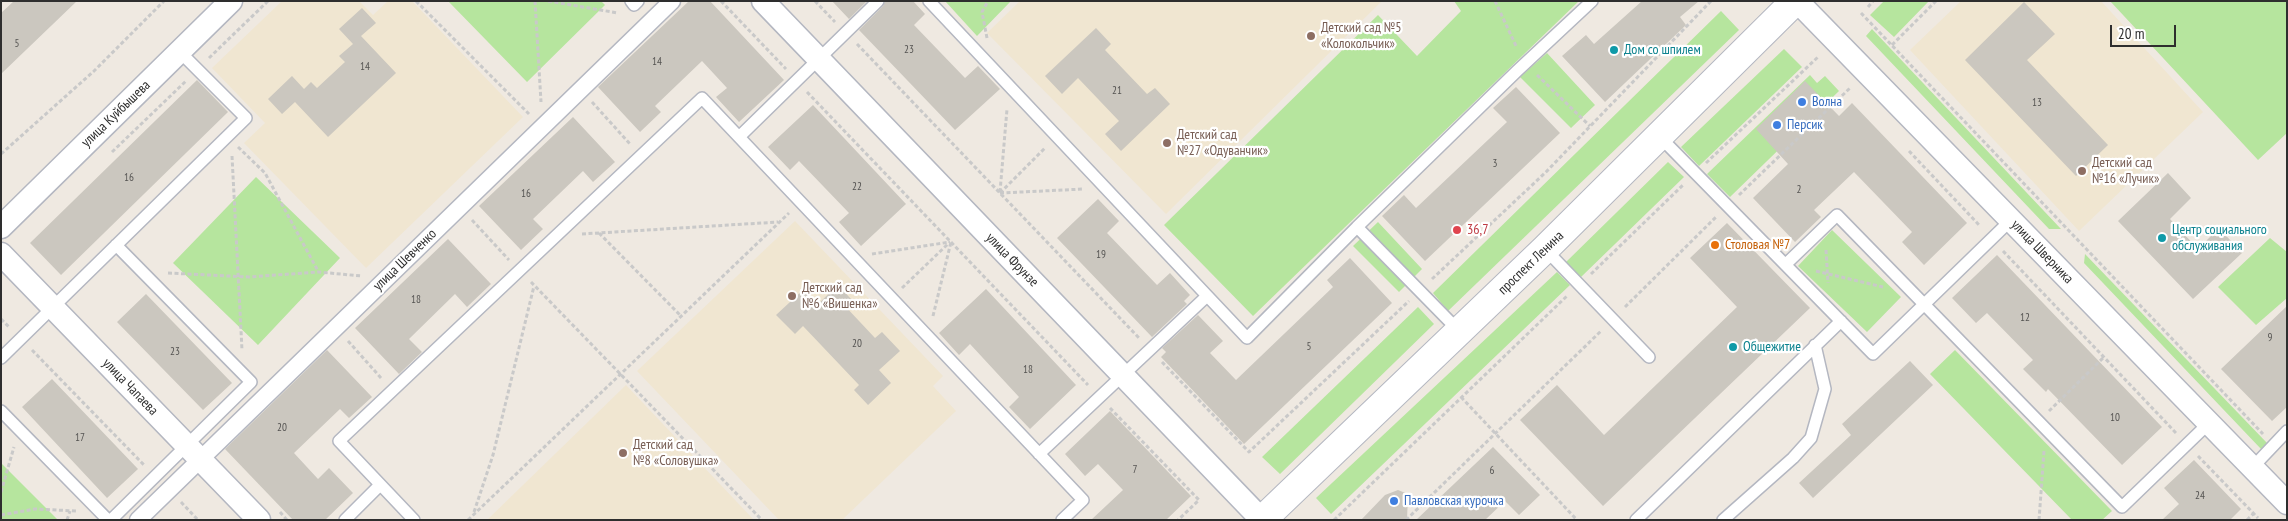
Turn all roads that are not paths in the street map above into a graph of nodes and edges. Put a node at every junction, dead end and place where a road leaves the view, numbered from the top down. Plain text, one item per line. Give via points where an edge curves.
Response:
1 (231, 1) edge
2 (631, 1) edge
3 (638, 1) edge
4 (672, 1) edge
5 (763, 1) edge
6 (878, 1) edge
7 (929, 1) edge
8 (1592, 1) edge
9 (1796, 1) edge
10 (180, 52) junction
11 (819, 60) junction
12 (739, 137) junction
13 (1660, 137) junction
14 (2011, 220) junction
15 (1, 227) edge
16 (1357, 227) junction
17 (116, 245) junction
18 (1545, 249) junction
19 (1, 254) edge
20 (1786, 264) junction
21 (1207, 296) junction
22 (1924, 304) junction
23 (53, 307) junction
24 (1837, 317) junction
25 (1460, 332) junction
26 (1815, 345) junction
27 (1649, 357) dead end
28 (1, 358) edge
29 (1123, 375) junction
30 (1, 411) edge
31 (2209, 423) junction
32 (2287, 431) edge
33 (194, 452) junction
34 (1039, 454) junction
35 (2252, 468) junction
36 (380, 485) junction
37 (2287, 503) edge
38 (2287, 512) edge
39 (2269, 519) edge
40 (109, 520) edge
41 (138, 520) edge
42 (259, 520) edge
43 (345, 520) edge
44 (414, 520) edge
45 (1062, 520) edge
46 (1262, 520) edge
47 (1636, 520) edge
48 (1723, 520) edge

1 - 10 street, улица Куйбышева
2 - 3 lane via 634,5
4 - 33 street, улица Шевченко via 336,327
5 - 11 street, улица Фрунзе
6 - 11 lane
7 - 21 lane
8 - 16 lane
9 - 13 street, проспект Ленина
9 - 14 street, улица Шверника
10 - 15 street, улица Куйбышева
10 - 17 lane via 246,118
11 - 12 lane
11 - 29 street, улица Фрунзе
12 - 34 lane
12 - 36 lane via 702,98 339,441
13 - 18 street, проспект Ленина
13 - 20 lane
14 - 22 lane
14 - 31 street, улица Шверника
16 - 21 lane via 1247,338
16 - 25 lane
17 - 23 lane
17 - 33 lane via 251,382
18 - 25 street, проспект Ленина
18 - 27 lane
19 - 23 street, улица Чапаева
20 - 22 lane via 1837,215
20 - 24 lane
21 - 29 lane
22 - 24 lane via 1873,354
22 - 31 lane via 2122,507
23 - 28 lane
23 - 33 street, улица Чапаева
24 - 26 lane
25 - 46 street, проспект Ленина
26 - 47 lane
26 - 48 lane via 1825,389 1811,438
29 - 34 lane
29 - 46 street, улица Фрунзе
30 - 40 lane
31 - 35 street, улица Шверника
32 - 35 lane
33 - 40 lane via 155,476
33 - 41 street, улица Шевченко via 169,490
33 - 42 street, улица Чапаева
34 - 45 lane via 1083,500
35 - 37 street, улица Шверника
36 - 43 lane
36 - 44 lane
38 - 39 street

